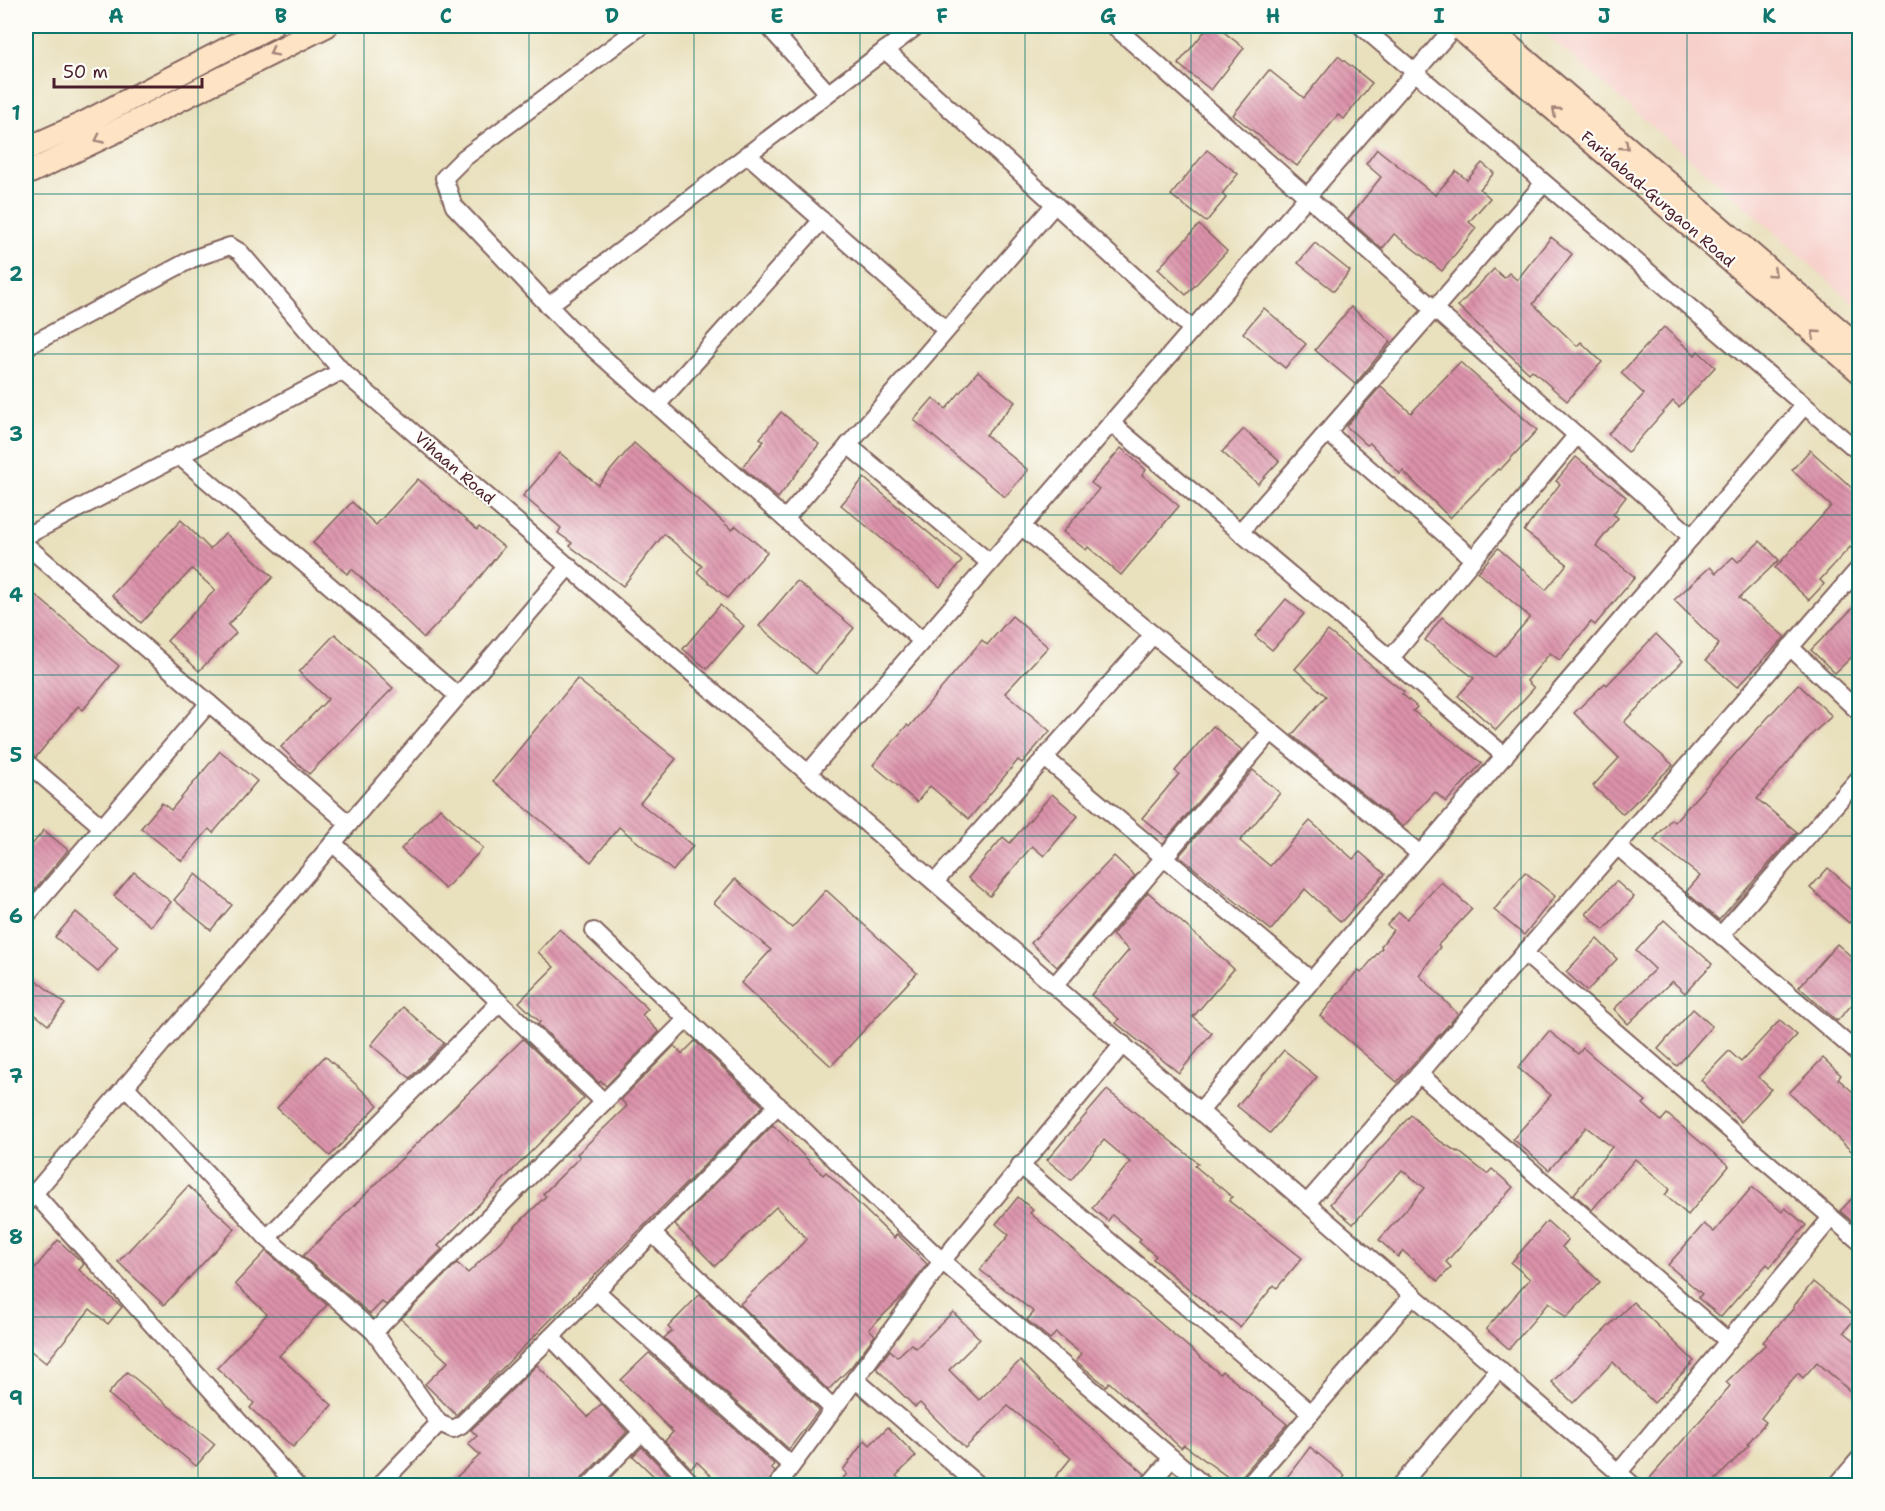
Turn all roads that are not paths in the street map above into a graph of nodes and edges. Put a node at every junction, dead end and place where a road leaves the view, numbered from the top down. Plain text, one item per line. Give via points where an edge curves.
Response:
1 (271, 26) edge
2 (326, 26) edge
3 (641, 26) edge
4 (768, 26) edge
5 (917, 26) edge
6 (1114, 26) edge
7 (1361, 26) edge
8 (1456, 26) edge
9 (1486, 26) edge
10 (885, 50) junction
11 (1415, 71) junction
12 (828, 93) junction
13 (26, 149) edge
14 (747, 154) junction
15 (26, 174) edge
16 (1544, 183) junction
17 (1308, 196) junction
18 (1055, 204) junction
19 (822, 220) junction
20 (548, 306) junction
21 (1435, 308) junction
22 (1192, 329) junction
23 (946, 330) junction
24 (26, 347) edge
25 (1860, 348) edge
26 (342, 371) junction
27 (1860, 372) edge
28 (657, 405) junction
29 (1804, 406) junction
30 (1111, 423) junction
31 (1327, 432) junction
32 (1577, 435) junction
33 (848, 445) junction
34 (1860, 453) edge
35 (178, 456) junction
36 (785, 519) junction
37 (1022, 526) junction
38 (1240, 532) junction
39 (26, 536) edge
40 (1692, 537) junction
41 (26, 545) edge
42 (1473, 559) junction
43 (990, 563) junction
44 (569, 566) junction
45 (1860, 567) edge
46 (1154, 635) junction
47 (922, 641) junction
48 (1790, 647) junction
49 (1390, 659) junction
50 (458, 696) junction
51 (209, 703) junction
52 (1860, 713) edge
53 (1271, 732) junction
54 (1505, 756) junction
55 (1045, 758) junction
56 (26, 762) edge
57 (808, 773) junction
58 (1860, 777) edge
59 (349, 824) junction
60 (102, 828) junction
61 (333, 843) junction
62 (1617, 846) junction
63 (1420, 854) junction
64 (1164, 857) junction
65 (935, 882) junction
66 (26, 916) edge
67 (594, 931) dead end
68 (1721, 935) junction
69 (1524, 953) junction
70 (1312, 981) junction
71 (1055, 986) junction
72 (499, 1004) junction
73 (687, 1020) junction
74 (1123, 1044) junction
75 (1856, 1044) edge
76 (1419, 1074) junction
77 (125, 1086) junction
78 (604, 1102) junction
79 (778, 1105) junction
80 (1200, 1111) junction
81 (1020, 1165) junction
82 (30, 1198) edge
83 (1307, 1203) junction
84 (1831, 1218) junction
85 (652, 1233) junction
86 (267, 1238) junction
87 (1860, 1242) edge
88 (942, 1261) junction
89 (596, 1291) junction
90 (1413, 1295) junction
91 (374, 1332) junction
92 (551, 1337) junction
93 (1728, 1341) junction
94 (1499, 1369) junction
95 (855, 1379) junction
96 (833, 1409) junction
97 (1311, 1413) junction
98 (440, 1423) junction
99 (642, 1432) junction
100 (1172, 1458) junction
101 (1860, 1458) edge
102 (791, 1466) junction
103 (1619, 1472) junction
104 (975, 1484) edge
105 (297, 1485) edge
106 (379, 1485) edge
107 (589, 1485) edge
108 (694, 1485) edge
109 (777, 1485) edge
110 (1148, 1485) edge
111 (1205, 1485) edge
112 (1248, 1485) edge
113 (1400, 1485) edge
114 (1635, 1485) edge
115 (1836, 1485) edge

1 - 13 main road
2 -> 15 main road
3 - 20 street via 464,158 444,178 454,206
4 - 12 street
5 - 10 street
6 - 17 street
7 - 11 street
8 - 11 street
27 -> 8 main road, Faridabad-Gurgaon Road
9 -> 25 main road, Faridabad-Gurgaon Road
10 - 12 street
10 - 18 street
11 - 16 street
11 - 17 street
12 - 14 street
14 - 19 street
14 - 20 street
16 - 21 street
16 - 29 street
17 - 21 street
17 - 22 street
18 - 22 street
18 - 23 street
19 - 23 street
19 - 28 street
20 - 28 street
21 - 31 street
21 - 32 street
22 - 30 street
23 - 33 street
24 - 26 street, Vihaan Road via 192,259 230,246 240,252
26 - 35 street
26 - 44 street, Vihaan Road
28 - 36 street
29 - 34 street
29 - 40 street
30 - 37 street
30 - 38 street
31 - 38 street
31 - 42 street
32 - 40 street
32 - 42 street
33 - 36 street
33 - 43 street
35 - 39 street
35 - 50 street
36 - 47 street
37 - 43 street
37 - 46 street
38 - 49 street
40 - 54 street
41 - 51 street
42 - 49 street
43 - 47 street
44 - 50 street
44 - 57 street, Vihaan Road
45 - 48 street
46 - 53 street
46 - 55 street
47 - 57 street
48 - 52 street
48 - 62 street
49 - 54 street
50 - 59 street
51 - 59 street
51 - 60 street
53 - 63 street
53 - 64 street
54 - 63 street
55 - 64 street
55 - 65 street
56 - 60 street
57 - 65 street, Vihaan Road
58 - 68 street
59 - 61 street
60 - 66 street
61 - 72 street
61 - 77 street
62 - 68 street
62 - 69 street
63 - 70 street
64 - 70 street
64 - 71 street
65 - 71 street, Vihaan Road
67 - 73 street
68 - 75 street
69 - 76 street
69 - 84 street
70 - 80 street
71 - 74 street, Vihaan Road
72 - 78 street
72 - 86 street
73 - 78 street
73 - 79 street
74 - 80 street, Vihaan Road
74 - 81 street
76 - 83 street
76 - 93 street
77 - 82 street
77 - 86 street
78 - 91 street
79 - 85 street
79 - 88 street
80 - 83 street, Vihaan Road
81 - 88 street
81 - 97 street
82 - 105 street
83 - 90 street, Vihaan Road
84 - 87 street
84 - 93 street
85 - 89 street
85 - 96 street
86 - 91 street
88 - 95 street
88 - 100 street
89 - 92 street
89 - 102 street
90 - 94 street, Vihaan Road
90 - 97 street
91 - 98 street
92 - 98 street via 461,1425 453,1429
92 - 99 street
93 - 103 street
94 - 103 street, Vihaan Road
94 - 113 street
95 - 96 street
95 - 104 street
96 - 102 street
97 - 112 street
98 - 106 street
99 - 107 street
99 - 108 street
100 - 110 street
100 - 111 street
101 - 115 street
102 - 109 street
103 - 114 street, Vihaan Road

